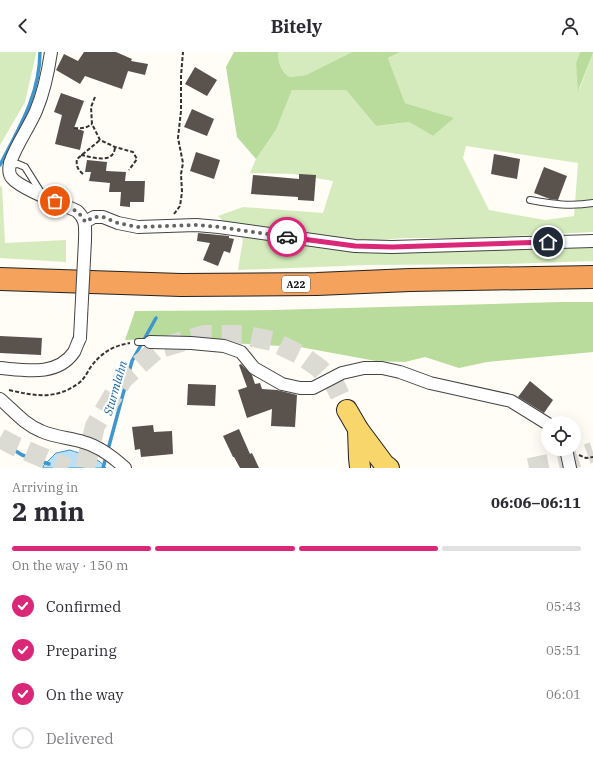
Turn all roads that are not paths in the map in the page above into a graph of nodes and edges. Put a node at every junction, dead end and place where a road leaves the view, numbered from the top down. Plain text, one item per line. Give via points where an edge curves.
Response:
1 (51, 52) edge
2 (530, 200) dead end
3 (593, 203) edge
4 (85, 222) junction
5 (593, 241) edge
6 (593, 277) edge
7 (0, 279) edge
8 (593, 292) edge
9 (0, 294) edge
10 (145, 342) road end
11 (0, 368) edge
12 (3, 394) edge
13 (348, 410) tunnel mouth
14 (541, 420) edge
15 (358, 429) junction
16 (567, 456) edge
17 (387, 466) edge
18 (125, 468) edge
19 (360, 468) edge
20 (570, 468) edge

1 - 4 street via 48,78 36,111 9,165 10,177 18,184 77,211
2 - 3 lane via 578,206
4 - 5 street via 94,217 103,217 138,227 219,227 355,246
4 - 11 street, bridge via 80,338 73,353 64,362 38,371
6 - 7 highway, A22 via 203,285
8 - 9 highway, A22 via 204,300
10 - 14 street via 224,346 241,352 254,368 282,384 300,388 313,388 342,373 364,368 382,368 430,383 511,401
12 - 18 street via 14,413 28,424 42,432 85,442 106,453
13 - 15 main road
15 - 17 main road
15 - 19 main road
16 - 20 street
17 - 19 main road via 376,462

